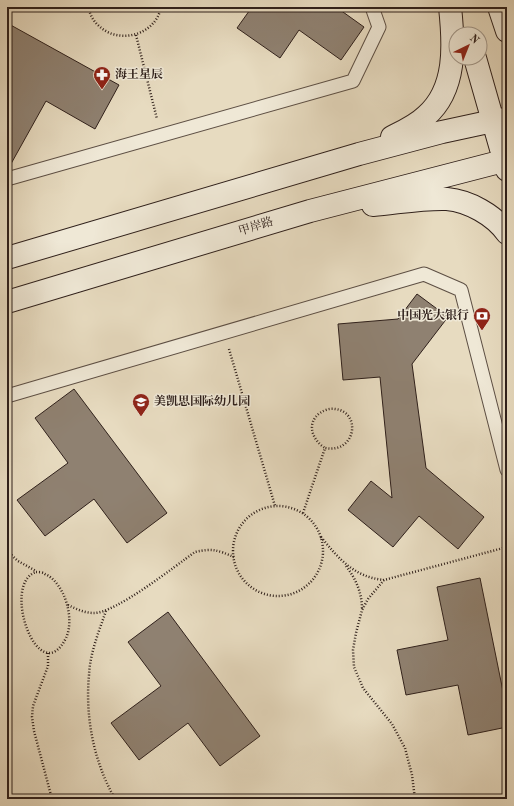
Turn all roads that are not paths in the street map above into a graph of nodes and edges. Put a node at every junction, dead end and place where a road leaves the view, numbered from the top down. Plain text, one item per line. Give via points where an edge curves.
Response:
1 (372, 7) edge
2 (450, 7) edge
3 (458, 7) edge
4 (499, 7) edge
5 (505, 7) edge
6 (507, 10) edge
7 (464, 26) edge
8 (507, 31) edge
9 (478, 66) edge
10 (500, 120) edge
11 (359, 154) junction
12 (506, 164) edge
13 (7, 179) edge
14 (310, 211) junction
15 (507, 233) edge
16 (7, 258) edge
17 (7, 302) edge
18 (7, 396) edge
19 (507, 470) edge

1 - 13 lane via 379,27 353,81
2 - 11 main road via 452,58 447,88 443,96 426,117
3 - 7 main road
4 - 8 main road
5 - 6 main road
9 - 10 main road
10 - 11 main road
10 - 12 main road
11 - 16 main road
12 - 14 main road, 甲岸路
14 - 15 main road via 447,199 479,209
14 - 17 main road, 甲岸路
18 - 19 lane via 424,274 461,290

